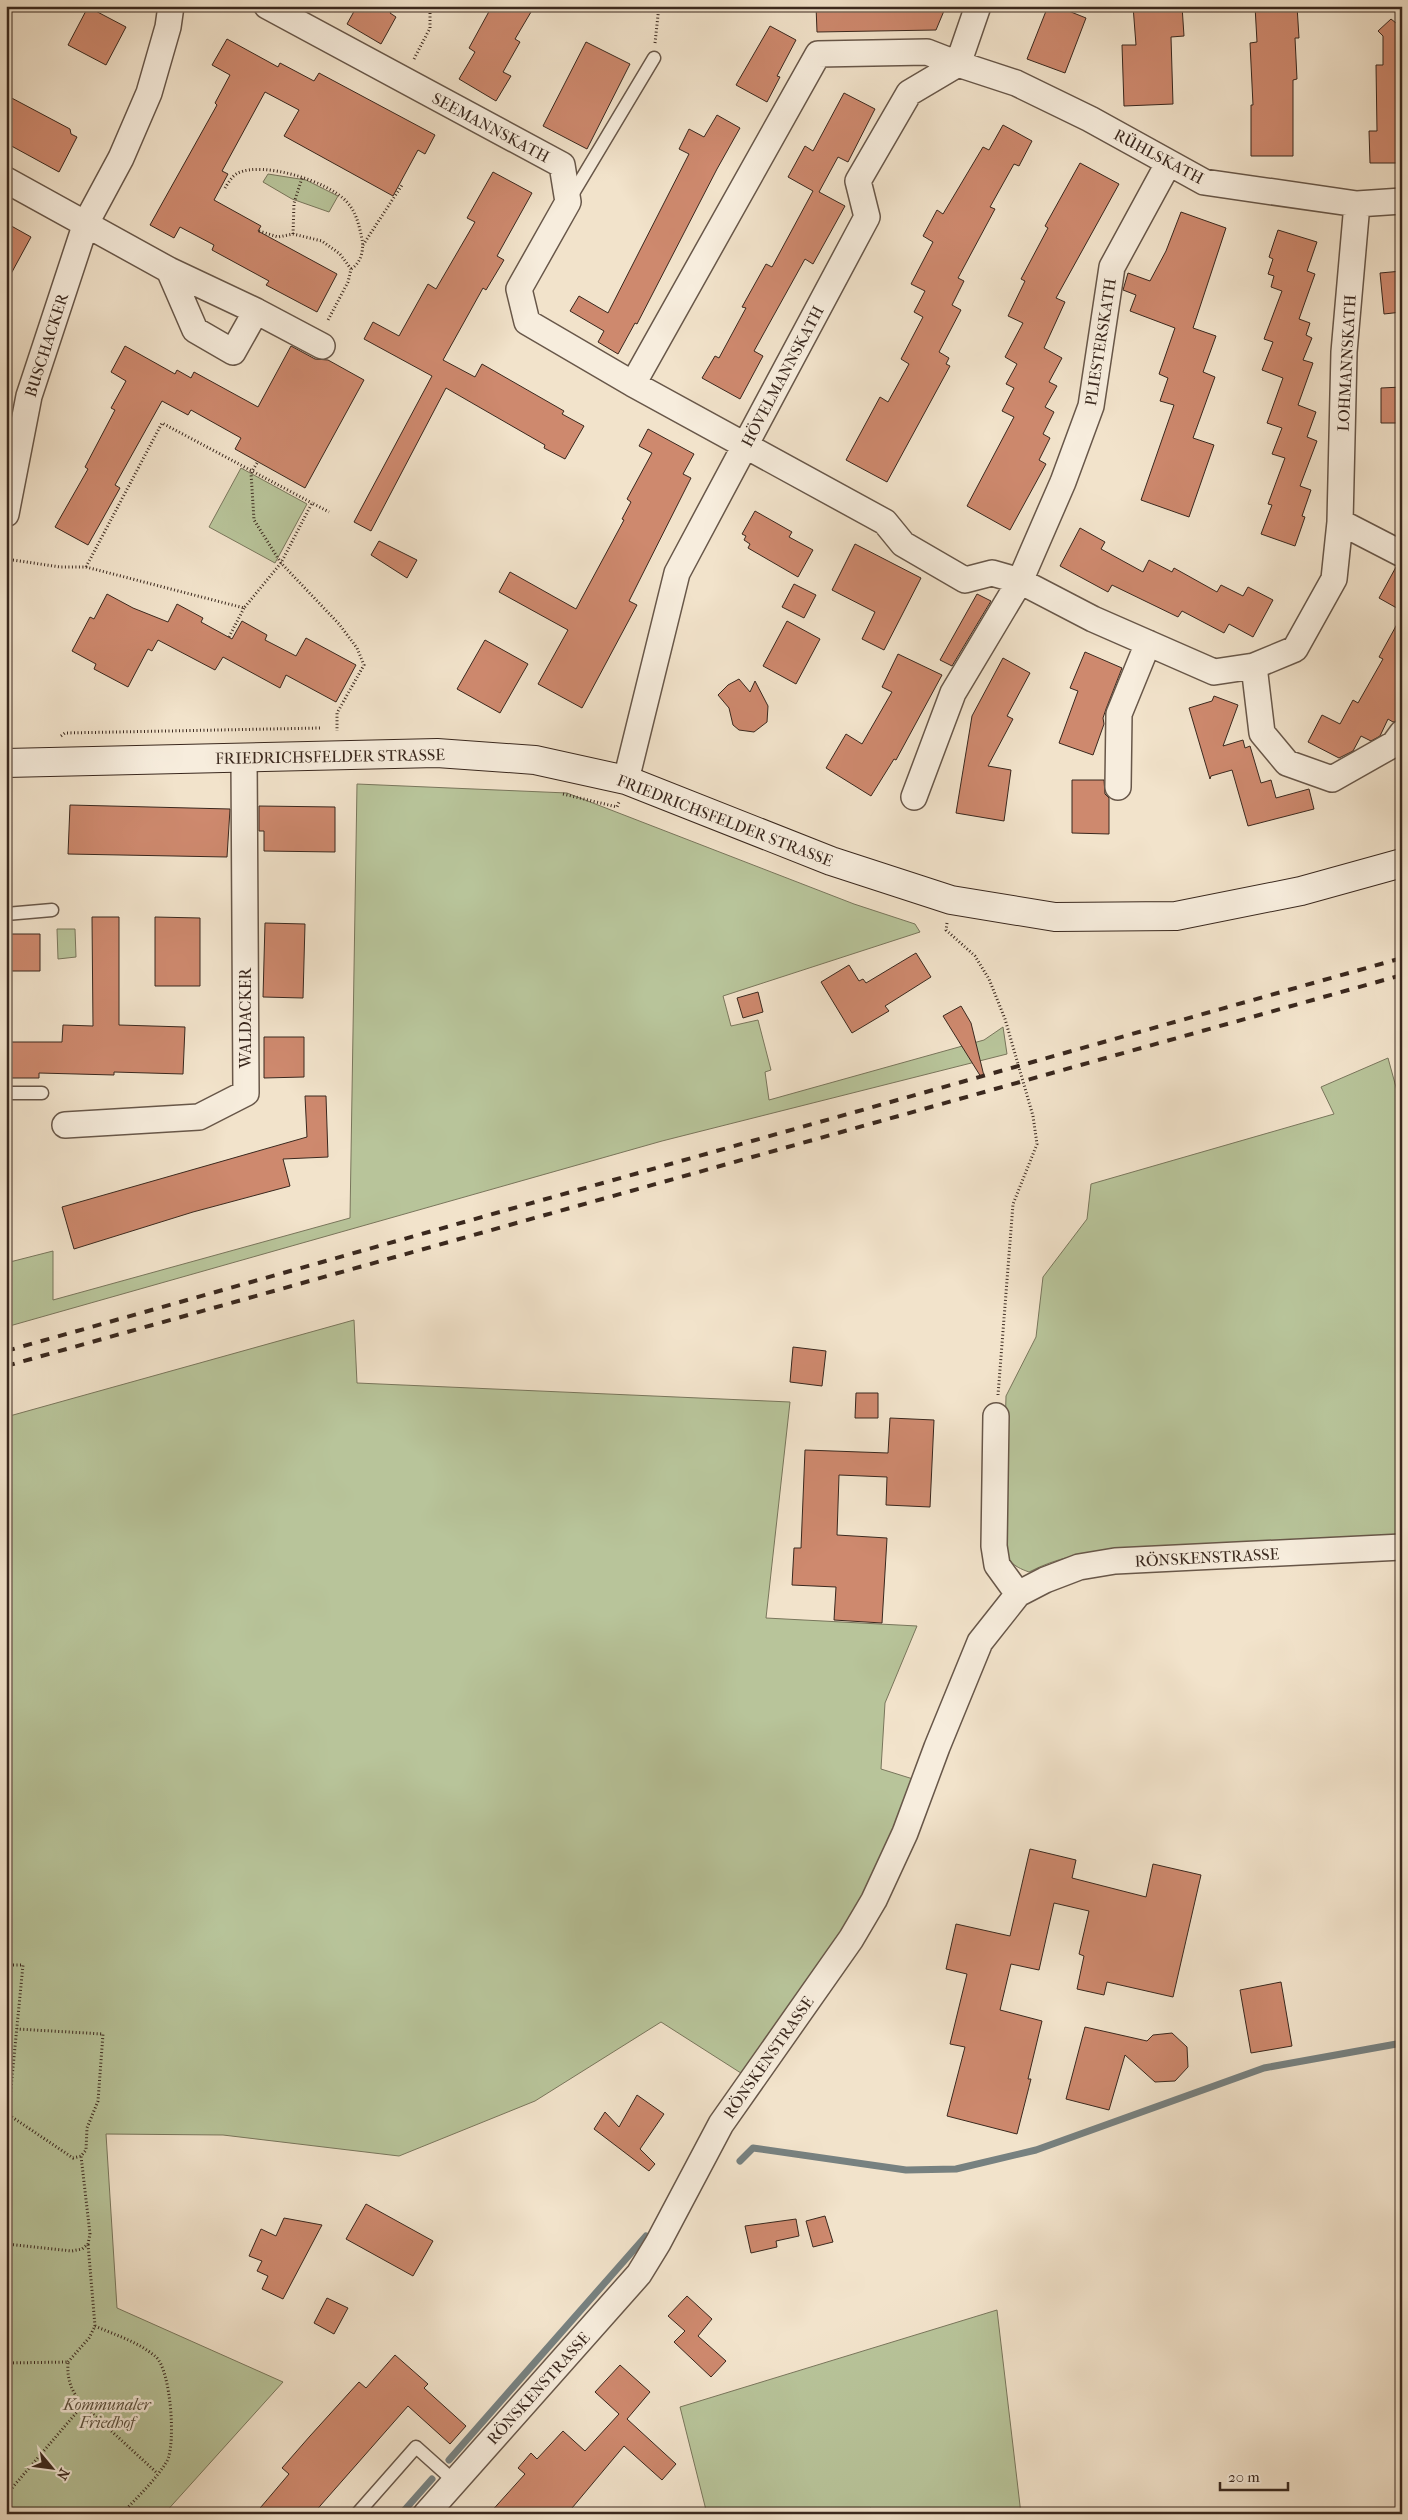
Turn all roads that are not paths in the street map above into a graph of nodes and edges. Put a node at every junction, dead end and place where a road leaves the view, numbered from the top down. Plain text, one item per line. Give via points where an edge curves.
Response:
1 (171, 6) edge
2 (267, 6) edge
3 (978, 6) edge
4 (654, 58) road end
5 (958, 64) junction
6 (1168, 164) junction
7 (6, 180) edge
8 (1402, 201) edge
9 (568, 202) junction
10 (1357, 204) junction
11 (86, 223) junction
12 (169, 270) junction
13 (256, 311) junction
14 (319, 344) road end
15 (633, 384) junction
16 (745, 446) junction
17 (7, 504) edge
18 (1340, 522) junction
19 (1402, 554) edge
20 (1020, 581) junction
21 (1148, 643) junction
22 (1254, 666) junction
23 (1402, 733) edge
24 (244, 758) junction
25 (6, 763) edge
26 (626, 780) junction
27 (1118, 787) dead end
28 (914, 796) dead end
29 (1402, 863) edge
30 (52, 910) dead end
31 (6, 914) edge
32 (6, 1093) edge
33 (42, 1094) dead end
34 (65, 1126) dead end
35 (996, 1416) road end
36 (1402, 1547) edge
37 (1018, 1594) junction
38 (454, 2481) junction
39 (357, 2514) edge
40 (426, 2514) edge

1 - 11 street, BUSCHACKER via 149,93 121,158
2 - 9 street, SEEMANNSKATH via 562,165
3 - 5 street
4 - 9 lane
5 - 6 street, RÜHLSKATH via 1016,83 1090,119
5 - 15 street via 927,52 818,54
5 - 16 street, HÖVELMANNSKATH via 909,93 858,181 867,217
6 - 10 street, RÜHLSKATH via 1204,182
6 - 20 street, PLIESTERSKATH via 1112,267 1091,406 1063,482
7 - 11 street
8 - 10 street, RÜHLSKATH
9 - 15 street via 519,289 527,322
10 - 18 street, LOHMANNSKATH via 1344,352
11 - 12 street
11 - 17 street, BUSCHACKER via 30,396
12 - 13 street
12 - 13 street via 195,330 233,352
13 - 14 street
15 - 16 street
16 - 20 street, LOHMANNSKATH via 885,522 903,544 965,580 992,572
16 - 26 street, HÖVELMANNSKATH via 677,573
18 - 19 street
18 - 22 street, LOHMANNSKATH via 1334,579 1295,649
20 - 21 street, LOHMANNSKATH
20 - 28 street via 953,694
21 - 22 street, LOHMANNSKATH via 1214,672
21 - 27 street via 1119,714
22 - 23 street via 1262,733 1287,763 1332,779 1394,744
24 - 25 main road, FRIEDRICHSFELDER STRASSE
24 - 26 main road, FRIEDRICHSFELDER STRASSE via 437,753 535,760
24 - 34 street, WALDACKER via 246,1092 199,1117
26 - 29 main road, FRIEDRICHSFELDER STRASSE via 831,861 950,900 1055,917 1176,916 1301,891
30 - 31 lane
32 - 33 lane
35 - 37 street via 994,1546 997,1565
36 - 37 street, RÖNSKENSTRASSE via 1115,1561 1079,1567
37 - 38 street, RÖNSKENSTRASSE via 980,1642 906,1832 874,1900 851,1939 721,2124 639,2274
38 - 39 lane via 416,2448
38 - 40 street, RÖNSKENSTRASSE

